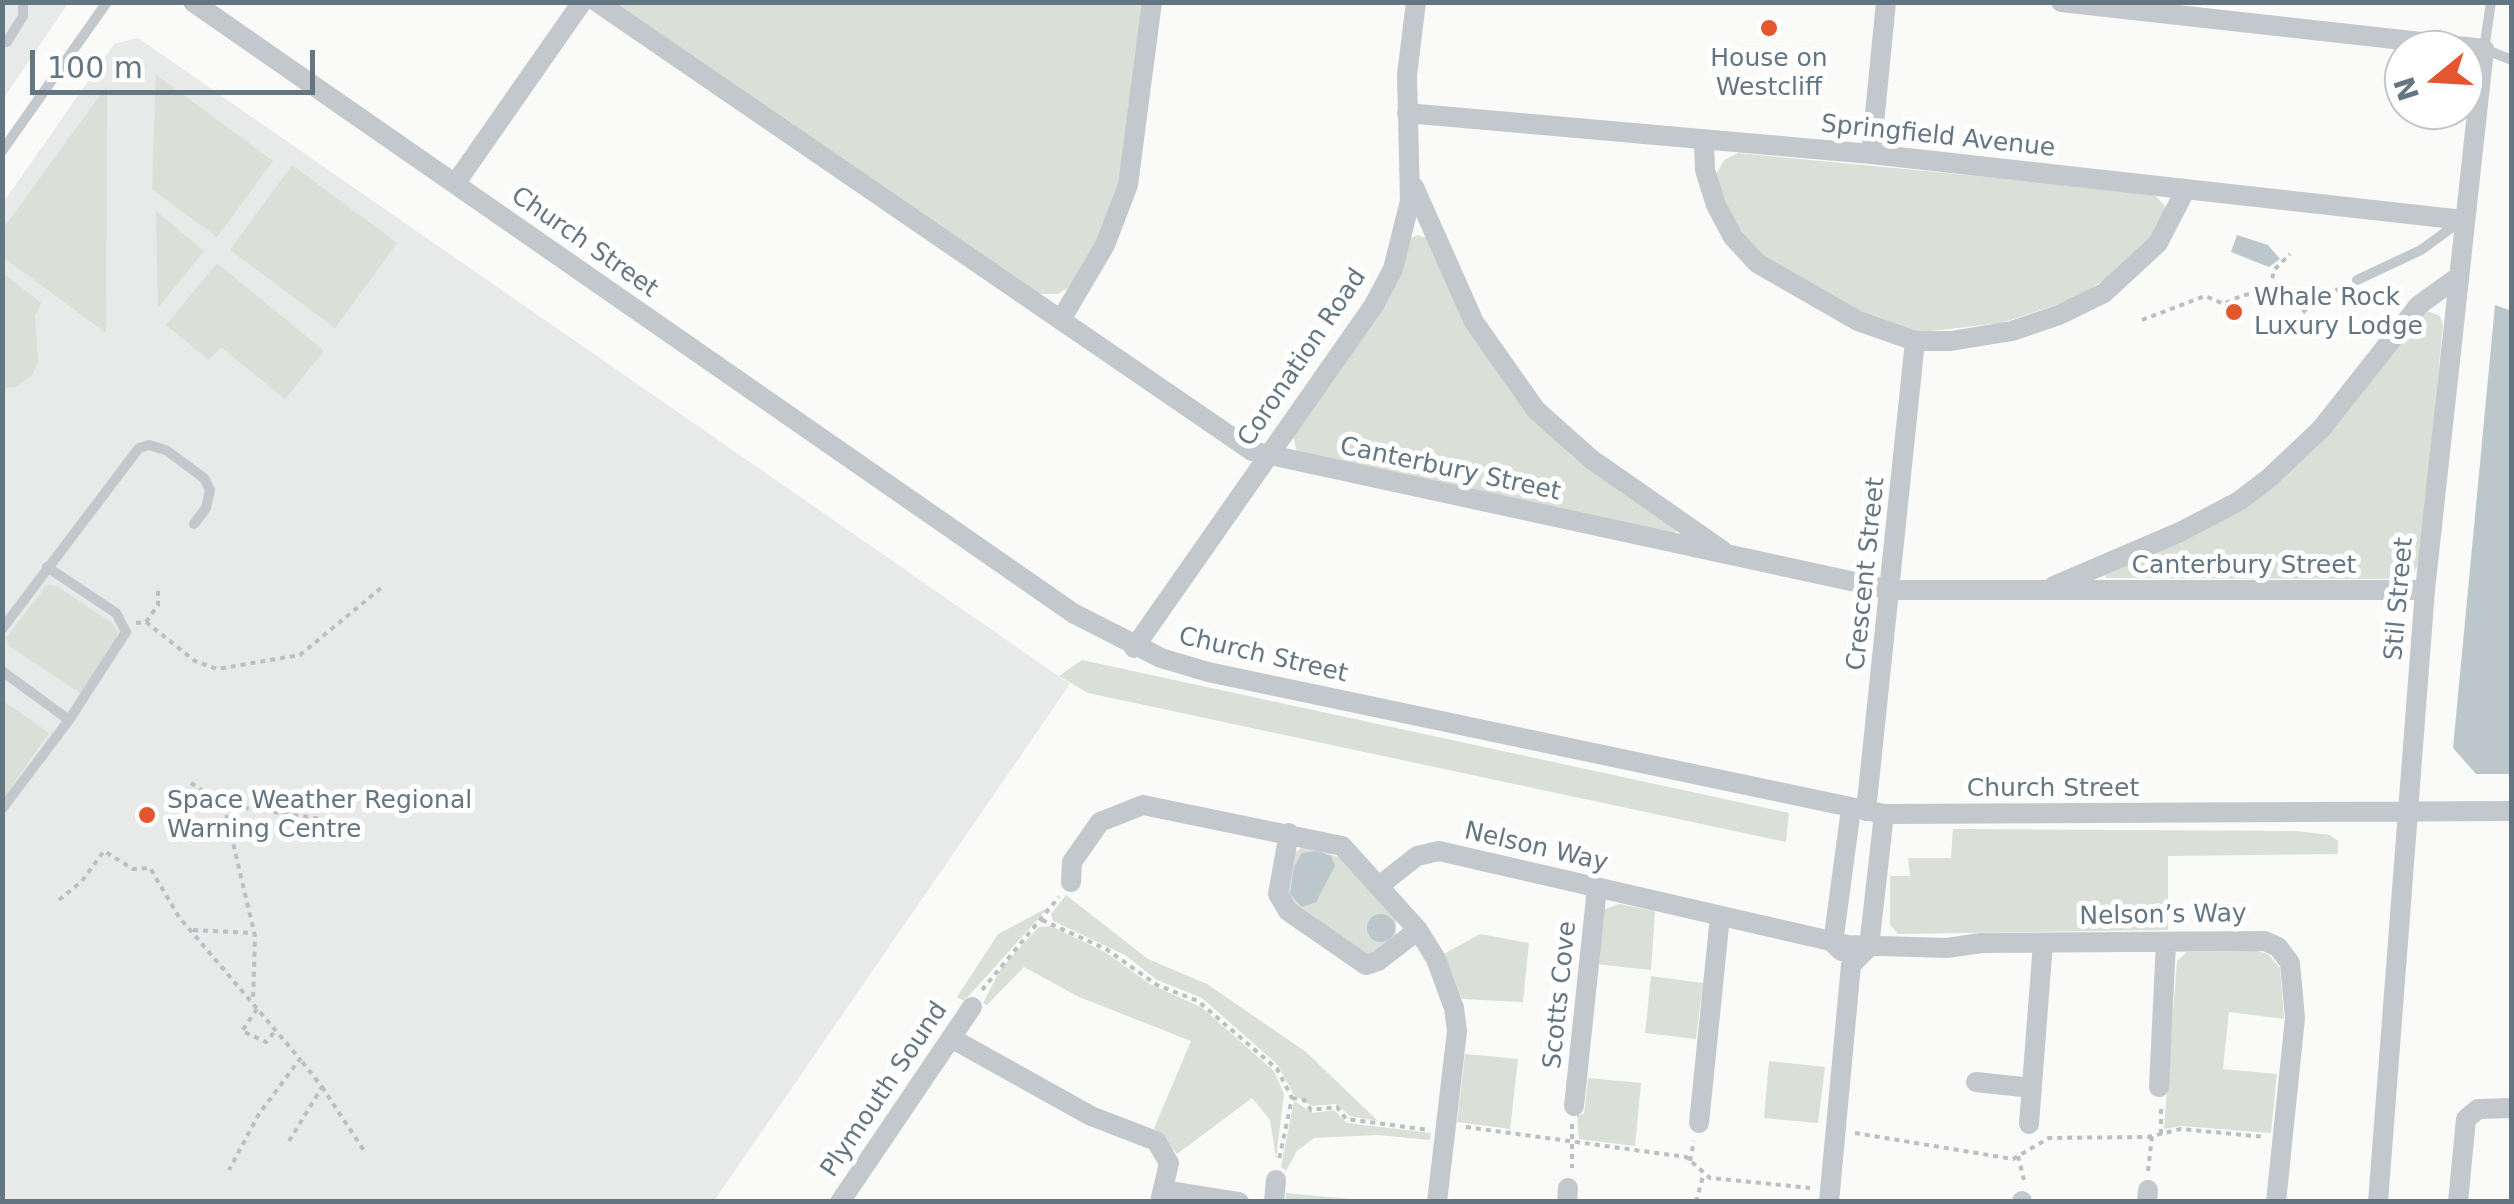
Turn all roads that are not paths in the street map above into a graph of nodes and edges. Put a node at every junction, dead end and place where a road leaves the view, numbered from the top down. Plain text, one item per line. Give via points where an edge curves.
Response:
1 (23, 2) edge
2 (107, 2) edge
3 (193, 2) edge
4 (582, 2) edge
5 (597, 2) edge
6 (1152, 2) edge
7 (1416, 2) edge
8 (1886, 2) edge
9 (2061, 2) edge
10 (2492, 2) edge
11 (2384, 38) edge
12 (7, 42) dead end
13 (2484, 49) joint
14 (2512, 60) edge
15 (1408, 113) junction
16 (2475, 130) edge
17 (1704, 140) junction
18 (2, 151) edge
19 (1870, 154) junction
20 (1410, 175) junction
21 (454, 184) junction
22 (2186, 189) junction
23 (2464, 220) junction
24 (2458, 278) junction
25 (2357, 280) road end
26 (1062, 318) junction
27 (1914, 341) junction
28 (1267, 456) junction
29 (194, 524) dead end
30 (1728, 555) junction
31 (47, 566) junction
32 (1892, 590) junction
33 (2425, 590) junction
34 (2044, 591) junction
35 (2, 630) edge
36 (1134, 648) junction
37 (2, 671) edge
38 (69, 720) junction
39 (2, 809) edge
40 (1867, 811) junction
41 (2512, 811) edge
42 (2406, 812) junction
43 (1289, 833) junction
44 (1071, 882) road end
45 (1379, 886) junction
46 (1597, 888) junction
47 (1720, 916) junction
48 (1418, 930) junction
49 (2044, 942) junction
50 (2166, 942) junction
51 (1851, 950) junction
52 (972, 1007) road end
53 (951, 1038) junction
54 (1976, 1082) dead end
55 (2160, 1087) road end
56 (2032, 1088) junction
57 (1574, 1106) road end
58 (2512, 1108) edge
59 (1699, 1123) dead end
60 (2028, 1124) dead end
61 (1276, 1180) road end
62 (1162, 1196) edge
63 (1829, 1196) edge
64 (840, 1202) edge
65 (1239, 1202) edge
66 (1274, 1202) edge
67 (1437, 1202) edge
68 (2276, 1202) edge
69 (2378, 1202) edge
70 (2458, 1202) edge

1 - 12 lane via 26,10
2 - 18 lane
3 - 21 street, Church Street
4 - 21 street
5 - 26 street, Canterbury Street
6 - 26 street via 1124,196
7 - 15 street, Coronation Road
8 - 19 street
9 - 11 street
10 - 13 lane, Stil Street
13 - 14 lane
15 - 17 street, Springfield Avenue
15 - 20 street, Coronation Road
16 - 23 street, Stil Street
17 - 19 street, Springfield Avenue
17 - 27 street via 1716,205 1757,263 1848,316
19 - 22 street, Springfield Avenue
20 - 28 street, Coronation Road via 1406,226 1384,287
20 - 30 street via 1474,322 1536,410 1591,459
21 - 36 street, Church Street via 1073,613
22 - 23 street, Springfield Avenue
22 - 27 street via 2158,244 2093,299 2012,330
23 - 24 street, Stil Street
23 - 25 lane via 2421,250
24 - 33 street, Stil Street
24 - 34 street via 2419,305 2321,429 2239,501
26 - 28 street, Canterbury Street
27 - 32 street, Crescent Street
28 - 30 street, Canterbury Street
28 - 36 street, Coronation Road
29 - 31 lane via 210,490 204,478 149,445 129,459
30 - 32 street, Canterbury Street
31 - 35 lane
31 - 38 lane via 124,624 122,643
32 - 34 street, Canterbury Street
32 - 40 street, Crescent Street
33 - 34 street, Canterbury Street
33 - 42 street, Stil Street
36 - 40 street, Church Street via 1208,672
37 - 38 lane
38 - 39 lane
40 - 42 street, Church Street
40 - 51 street
40 - 51 street
41 - 42 street, Church Street
42 - 69 street, Stil Street
43 - 44 street via 1134,806 1096,826 1072,862
43 - 45 street via 1342,846
43 - 48 street via 1278,894 1288,911 1366,965
45 - 46 street, Nelson Way via 1428,851
45 - 48 street
46 - 47 street, Nelson Way
46 - 57 street, Scotts Cove
47 - 51 street, Nelson Way
47 - 59 street
48 - 67 street via 1456,1015
49 - 50 street, Nelson’s Way
49 - 51 street, Nelson’s Way
49 - 56 street
50 - 55 street
50 - 68 street, Nelson’s Way via 2258,939 2285,954 2294,1018
51 - 63 street
52 - 53 street, Plymouth Sound
53 - 62 street via 1091,1116 1156,1141 1169,1164
53 - 64 street, Plymouth Sound
54 - 56 street
56 - 60 street
58 - 70 street via 2478,1108 2466,1118
61 - 66 street
62 - 65 street

